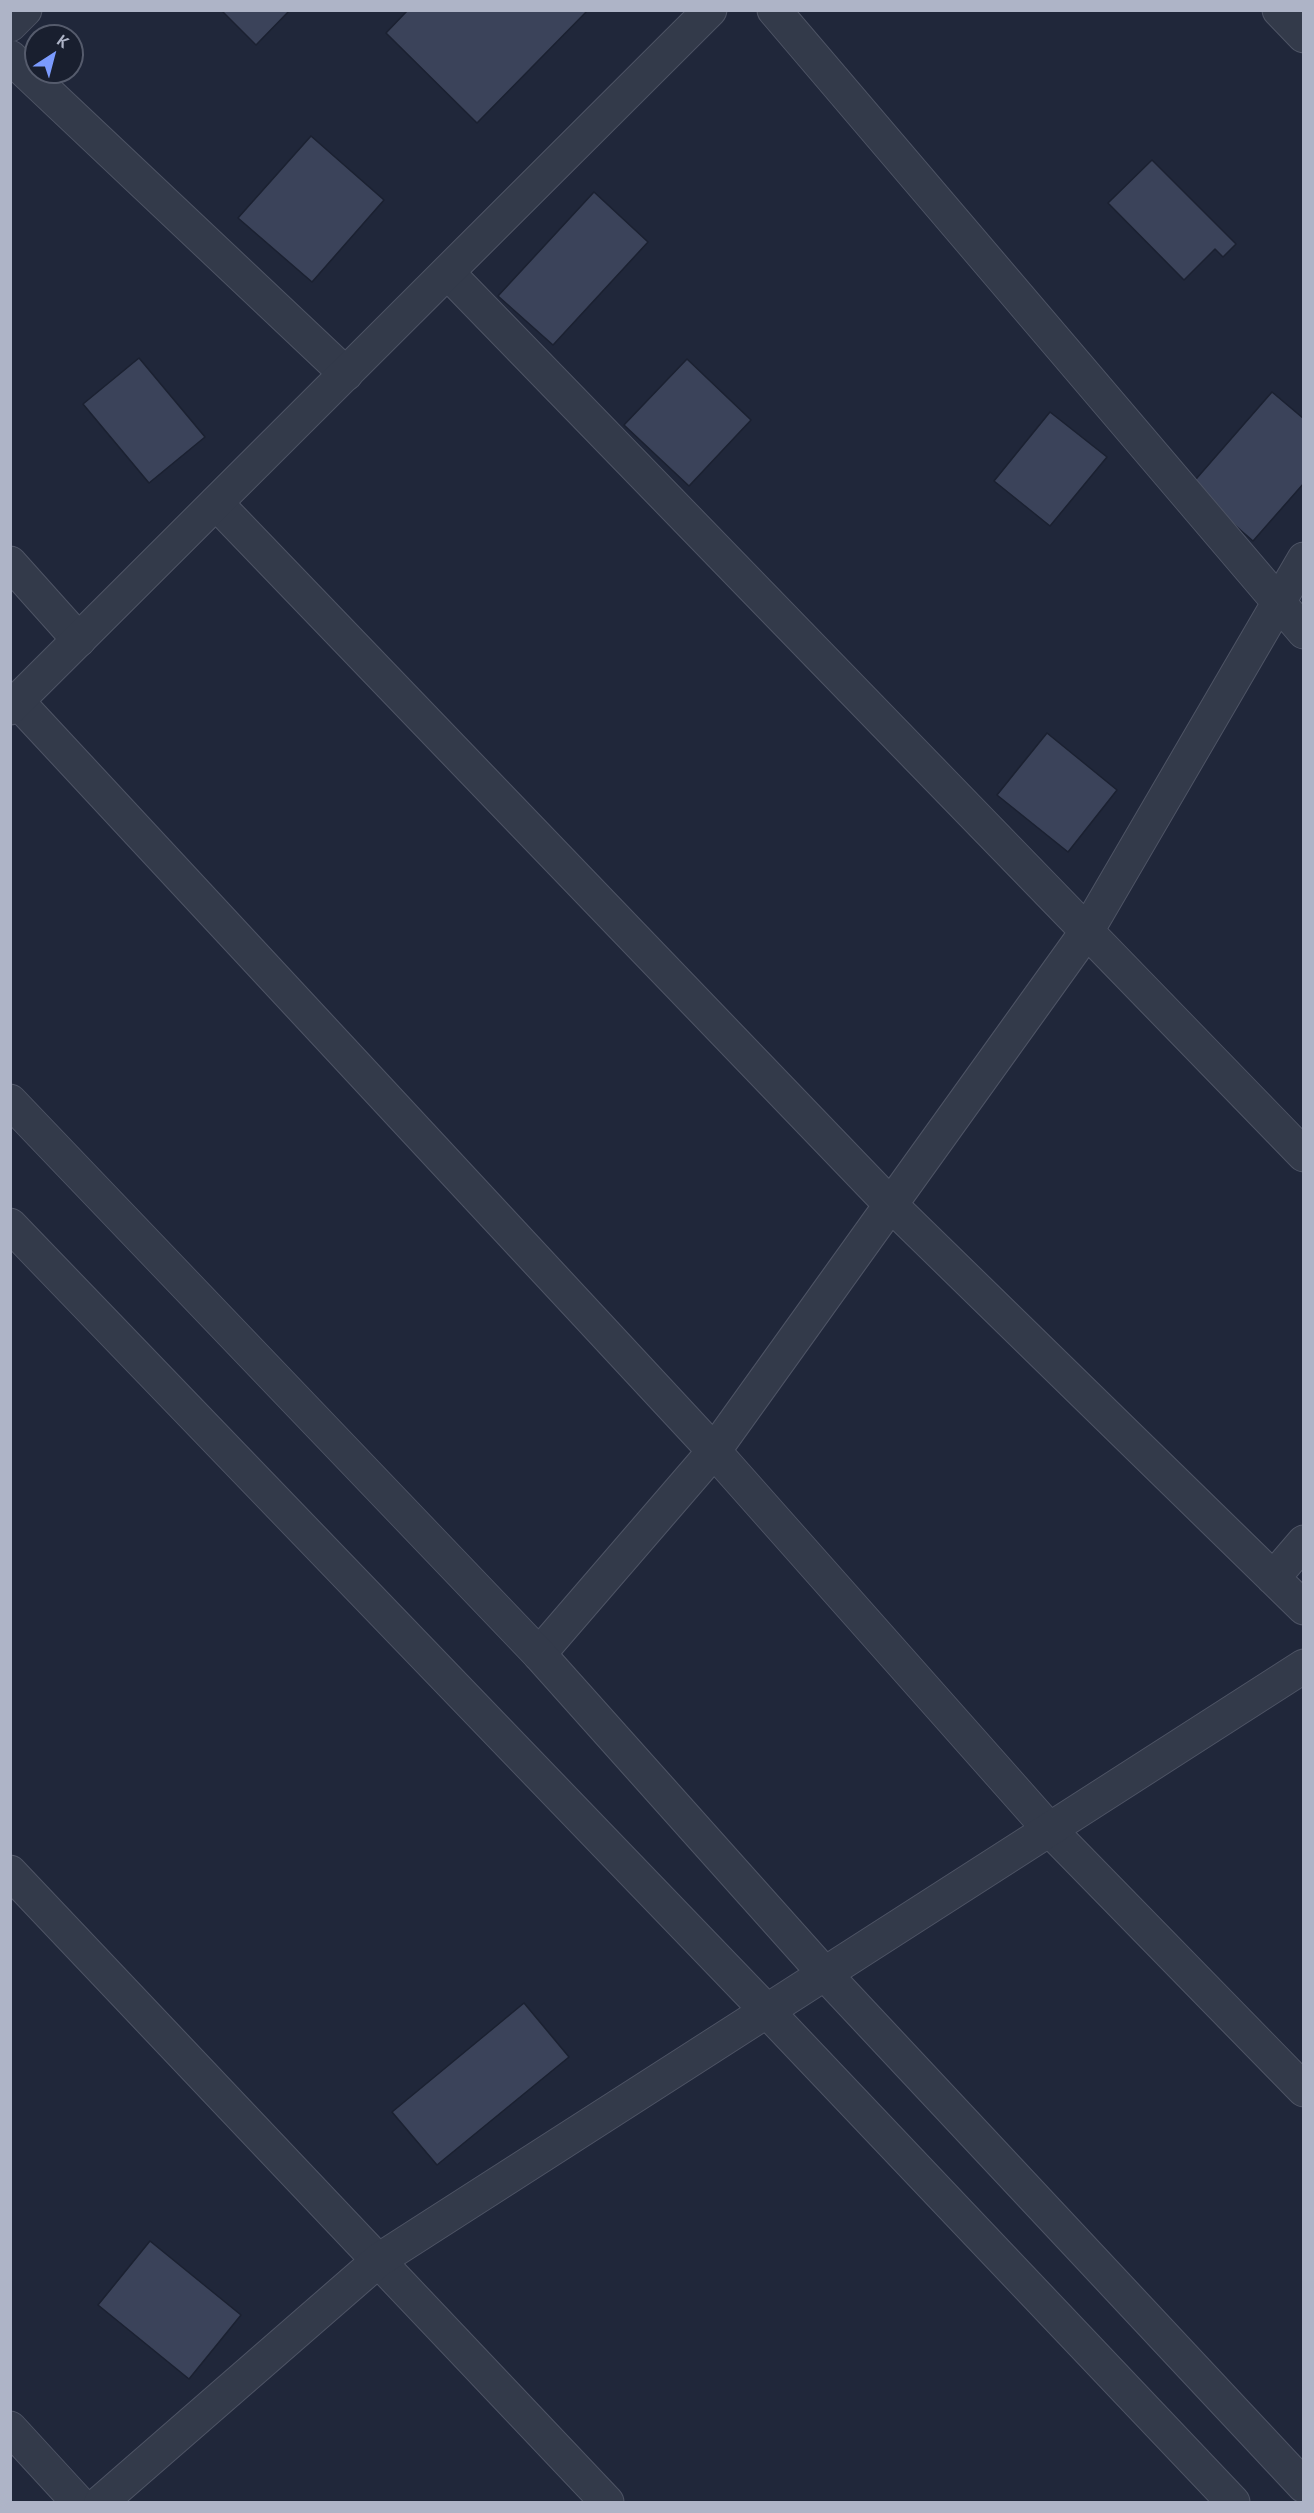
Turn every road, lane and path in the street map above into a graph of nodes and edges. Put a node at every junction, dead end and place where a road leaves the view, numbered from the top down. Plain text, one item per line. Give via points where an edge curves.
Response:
1 (25, 10) edge
2 (710, 10) edge
3 (774, 10) edge
4 (1280, 10) edge
5 (10, 25) edge
6 (1304, 36) edge
7 (10, 57) edge
8 (448, 273) junction
9 (346, 374) junction
10 (216, 503) junction
11 (1304, 559) edge
12 (10, 563) edge
13 (1278, 603) junction
14 (1304, 632) edge
15 (79, 640) junction
16 (14, 704) edge
17 (1087, 931) junction
18 (10, 1101) edge
19 (1304, 1155) edge
20 (891, 1205) junction
21 (10, 1225) edge
22 (714, 1451) junction
23 (1304, 1542) edge
24 (1273, 1578) junction
25 (1304, 1608) edge
26 (539, 1654) junction
27 (1304, 1666) edge
28 (1049, 1829) junction
29 (10, 1872) edge
30 (824, 1973) junction
31 (766, 2010) junction
32 (1304, 2090) edge
33 (379, 2260) junction
34 (10, 2428) edge
35 (1304, 2486) edge
36 (78, 2502) edge
37 (102, 2502) edge
38 (607, 2502) edge
39 (1233, 2502) edge

1 - 5 street
2 - 8 street
3 - 13 street
4 - 6 street
7 - 9 street
8 - 9 street
8 - 17 street
9 - 10 street
10 - 15 street
10 - 20 street
11 - 13 street
12 - 15 street
13 - 14 street
13 - 17 street
15 - 16 street
16 - 22 street
17 - 19 street
17 - 20 street
18 - 26 street
20 - 22 street
20 - 24 street
21 - 31 street
22 - 26 street
22 - 28 street
23 - 24 street
24 - 25 street
26 - 30 street
27 - 28 street
28 - 30 street
28 - 32 street
29 - 33 street
30 - 31 street
30 - 35 street
31 - 33 street
31 - 39 street
33 - 37 street
33 - 38 street
34 - 36 street

